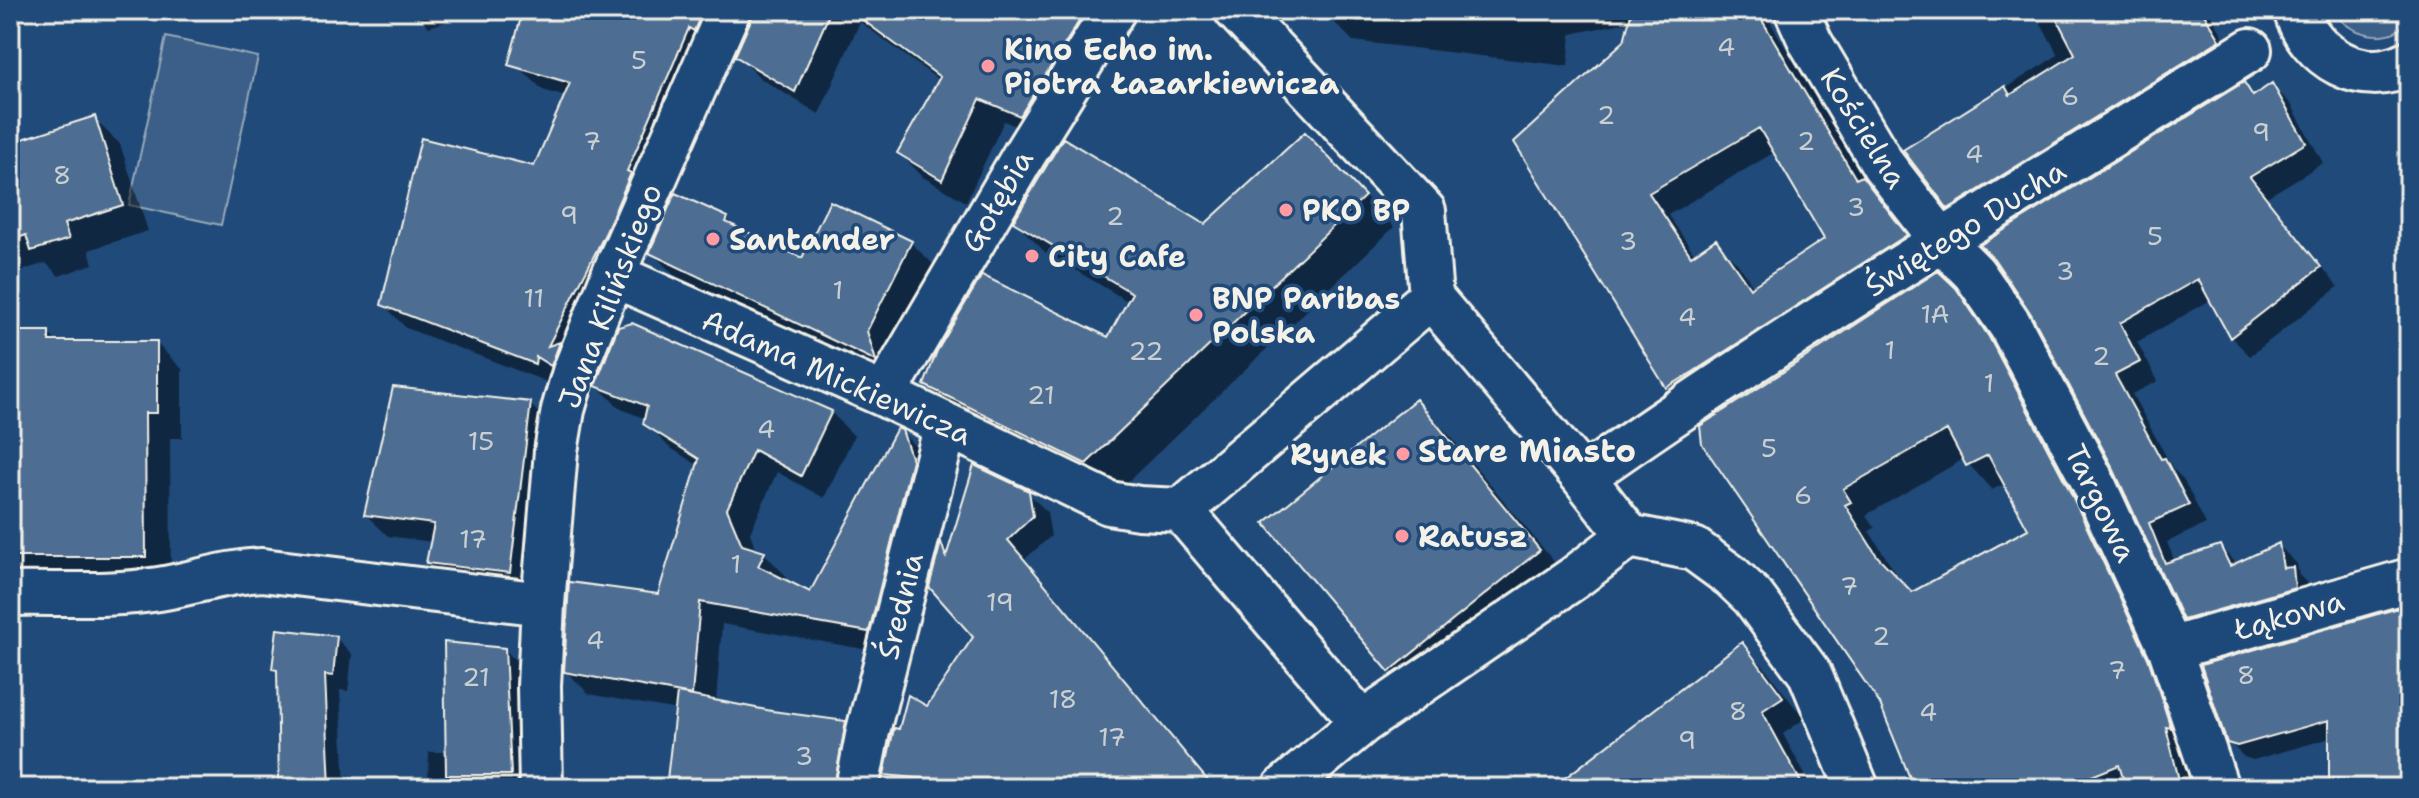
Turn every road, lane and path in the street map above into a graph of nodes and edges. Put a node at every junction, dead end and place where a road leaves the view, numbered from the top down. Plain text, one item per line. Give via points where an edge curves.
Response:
1 (729, 10) edge
2 (1114, 10) edge
3 (1236, 10) edge
4 (1796, 10) edge
5 (2296, 10) edge
6 (2250, 50) dead end
7 (2400, 74) edge
8 (1942, 241) junction
9 (613, 275) junction
10 (1431, 297) junction
11 (884, 395) junction
12 (946, 425) junction
13 (1583, 477) junction
14 (1181, 510) junction
15 (1629, 536) junction
16 (2409, 580) edge
17 (10, 594) edge
18 (543, 604) junction
19 (2170, 649) junction
20 (1362, 723) junction
21 (541, 788) edge
22 (857, 788) edge
23 (1284, 788) edge
24 (1857, 788) edge
25 (2217, 788) edge

1 - 9 street, Jana Kilińskiego
2 - 11 street, Gołębia
3 - 10 street via 1424,211
4 - 8 street, Kościelna via 1884,166
5 - 7 main road via 2314,46 2334,61 2357,70
6 - 8 street, Świętego Ducha
8 - 13 street, Świętego Ducha
8 - 19 street, Targowa via 1974,273 2010,325 2091,478
9 - 11 street, Adama Mickiewicza
9 - 18 street, Jana Kilińskiego via 563,410
10 - 13 street
10 - 14 street
11 - 12 street, Adama Mickiewicza
12 - 14 street, Adama Mickiewicza via 1109,503
12 - 22 street, Średnia
13 - 15 street
14 - 20 street
15 - 20 street
15 - 24 street via 1694,549 1753,597 1810,674
16 - 19 street, Łąkowa
17 - 18 street via 159,589 234,571 262,570
18 - 21 street, Jana Kilińskiego
19 - 25 street, Targowa
20 - 23 street

